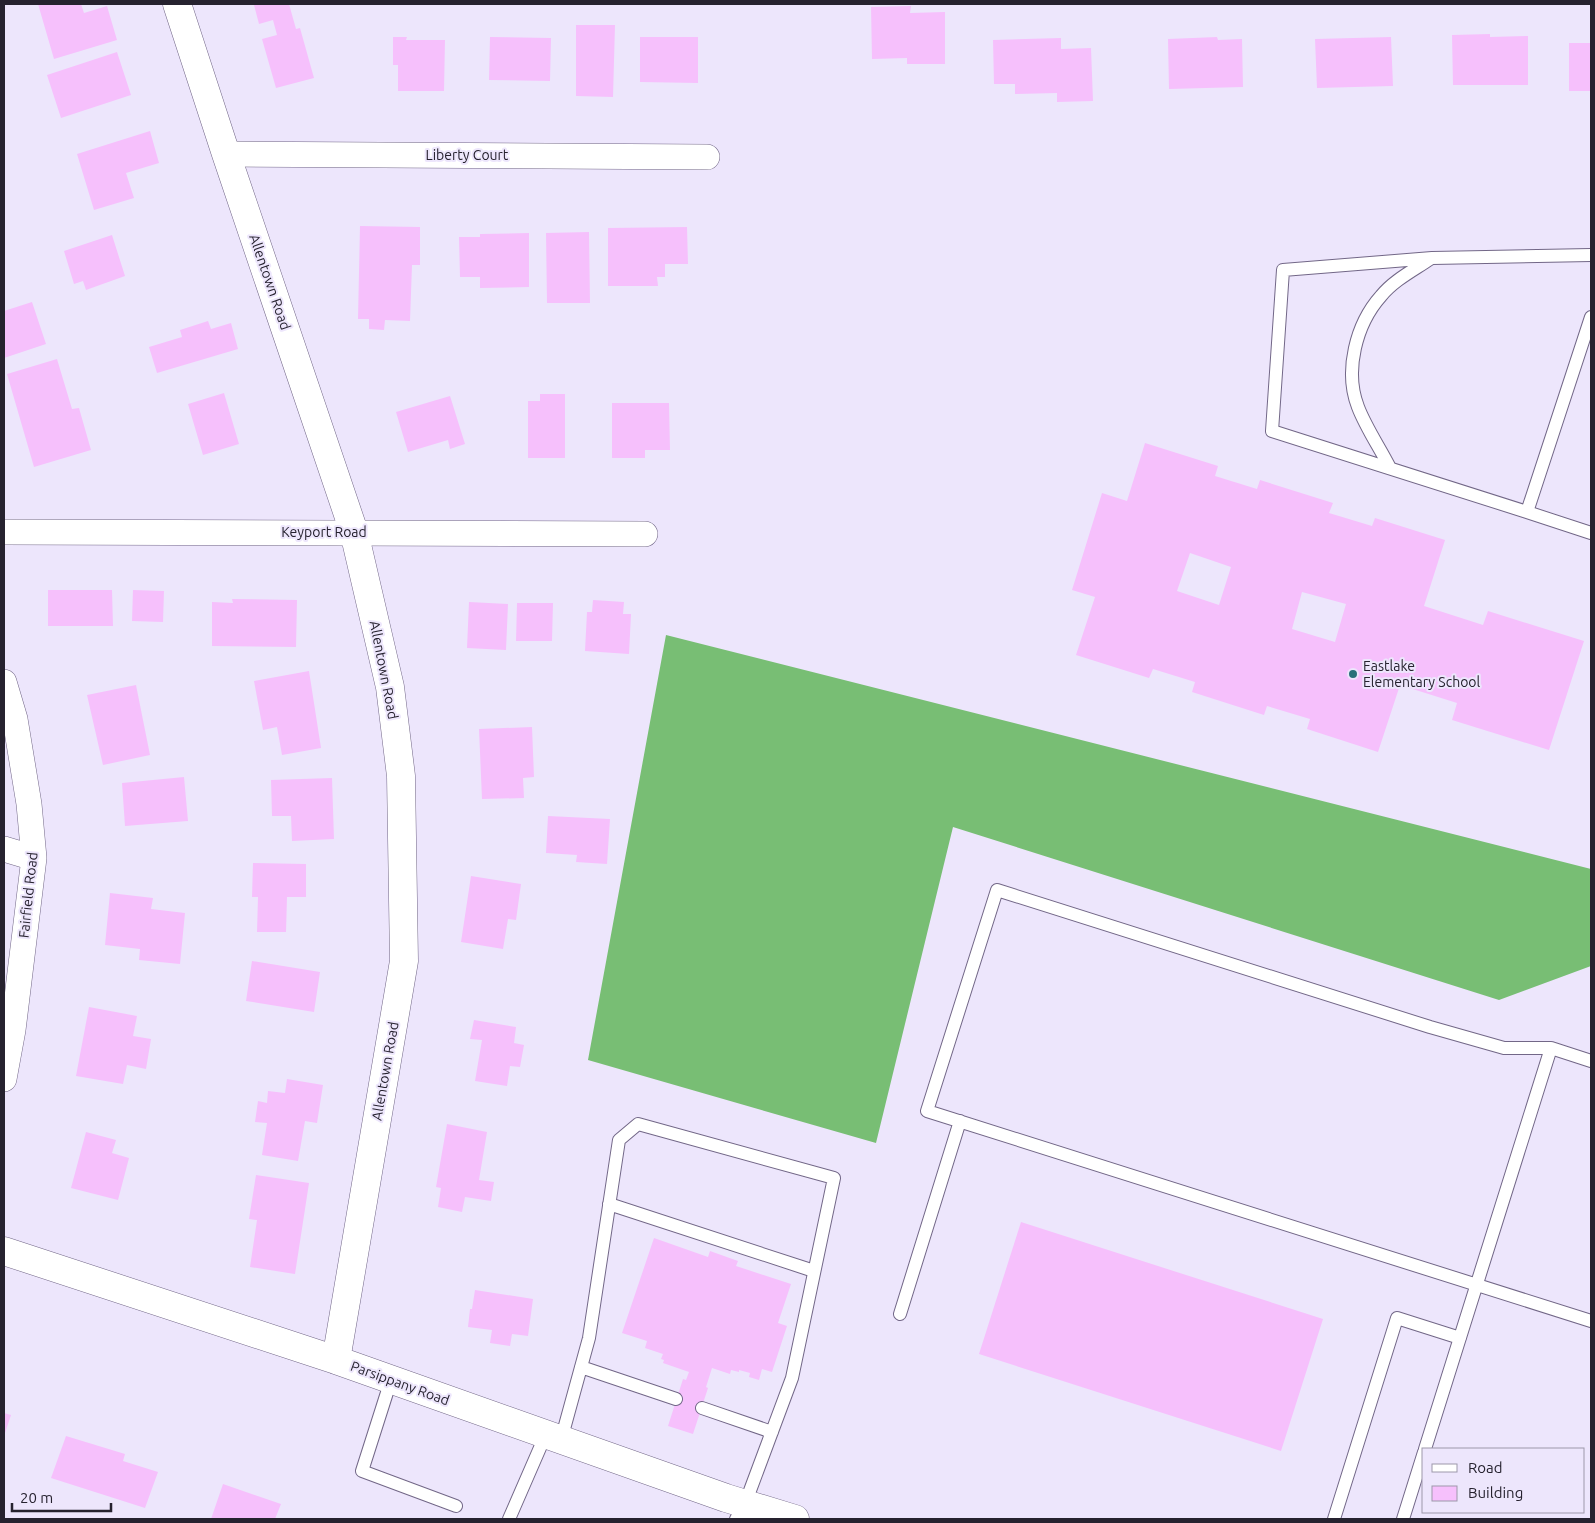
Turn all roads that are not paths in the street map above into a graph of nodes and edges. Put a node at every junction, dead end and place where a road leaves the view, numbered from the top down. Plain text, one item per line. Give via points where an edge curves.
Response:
1 (178, 4) edge
2 (226, 154) junction
3 (707, 157) dead end
4 (1591, 255) edge
5 (1432, 258) junction
6 (1591, 317) edge
7 (1390, 468) junction
8 (1526, 512) junction
9 (4, 532) edge
10 (354, 532) junction
11 (1591, 533) edge
12 (645, 534) dead end
13 (4, 682) edge
14 (4, 848) edge
15 (34, 858) junction
16 (1551, 1048) junction
17 (1591, 1061) edge
18 (4, 1079) edge
19 (960, 1121) junction
20 (609, 1204) junction
21 (4, 1251) edge
22 (814, 1271) junction
23 (1476, 1285) junction
24 (900, 1314) dead end
25 (1591, 1321) edge
26 (1460, 1338) junction
27 (336, 1360) junction
28 (581, 1367) junction
29 (391, 1380) junction
30 (676, 1399) dead end
31 (702, 1408) dead end
32 (772, 1432) junction
33 (554, 1437) junction
34 (1425, 1448) edge
35 (1422, 1457) edge
36 (456, 1506) dead end
37 (740, 1512) edge
38 (509, 1519) edge
39 (795, 1519) edge
40 (1334, 1519) edge
41 (1403, 1519) edge

1 - 2 street, Allentown Road
2 - 3 street, Liberty Court
2 - 10 street, Allentown Road
4 - 5 lane
5 - 7 lane via 1381,294 1360,329 1352,370 1353,389 1358,408
5 - 7 lane via 1283,270 1272,431
6 - 8 lane
7 - 8 lane
8 - 11 lane
9 - 10 street, Keyport Road
10 - 12 street, Keyport Road
10 - 27 street, Allentown Road via 390,687 401,776 404,961
13 - 15 street, Fairfield Road via 16,719
14 - 15 street
15 - 18 street, Fairfield Road
16 - 17 lane
16 - 19 lane via 1504,1048 1439,1030 997,890 927,1111
16 - 23 lane
19 - 23 lane
19 - 24 lane
20 - 22 lane
20 - 22 lane via 619,1140 638,1124 834,1178
20 - 28 lane via 589,1338
21 - 27 street, Parsippany Road
22 - 32 lane via 792,1378
23 - 25 lane
23 - 26 lane
26 - 34 lane
26 - 40 lane via 1397,1318
27 - 29 street, Parsippany Road
28 - 30 lane
28 - 33 lane
29 - 33 street, Parsippany Road
29 - 36 lane via 362,1471
31 - 32 lane
32 - 37 lane
33 - 37 street, Parsippany Road
33 - 38 lane
35 - 41 lane
37 - 39 street, Parsippany Road

